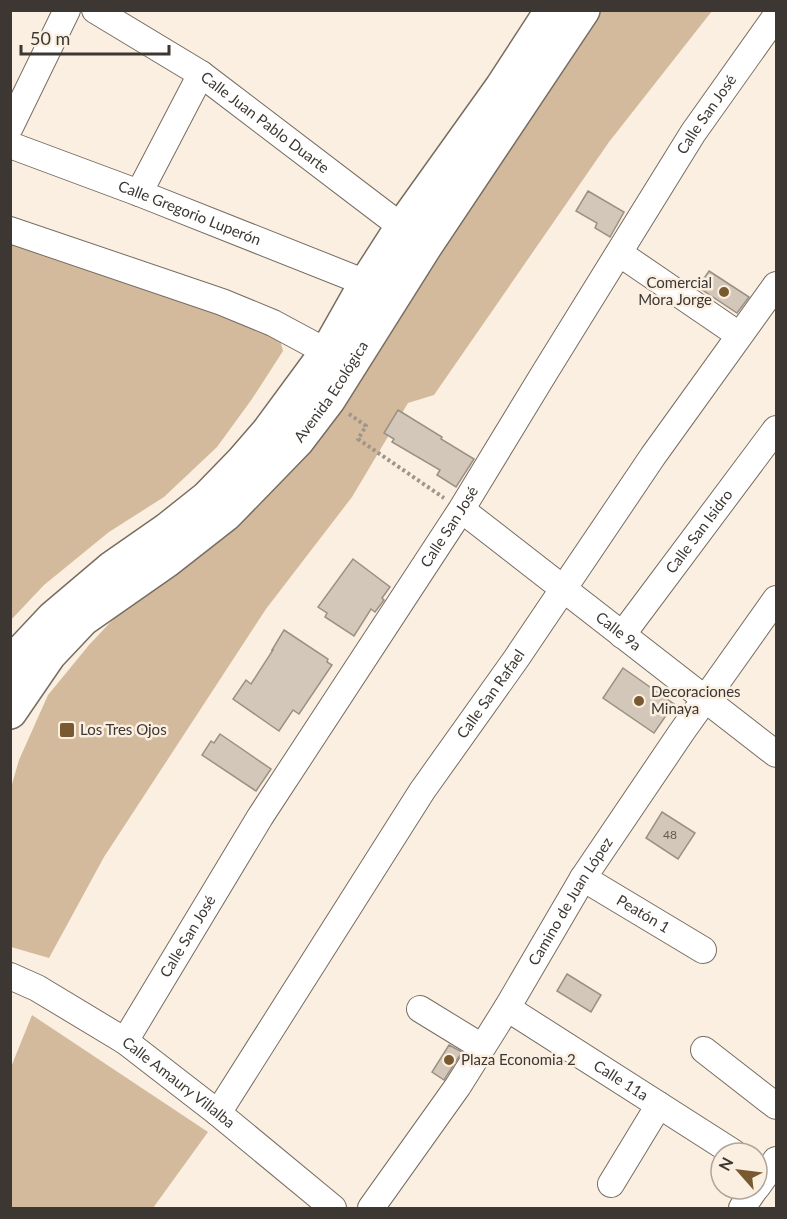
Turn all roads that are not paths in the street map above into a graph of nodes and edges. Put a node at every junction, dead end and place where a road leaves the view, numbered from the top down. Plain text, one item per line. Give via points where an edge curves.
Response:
1 (67, 10) edge
2 (95, 10) edge
3 (552, 10) edge
4 (583, 10) edge
5 (777, 16) edge
6 (201, 74) junction
7 (10, 127) edge
8 (10, 145) edge
9 (139, 194) junction
10 (10, 230) edge
11 (414, 236) junction
12 (619, 253) junction
13 (777, 285) edge
14 (379, 292) junction
15 (739, 335) junction
16 (327, 352) junction
17 (329, 399) junction
18 (777, 429) edge
19 (461, 510) junction
20 (563, 589) junction
21 (777, 599) edge
22 (621, 635) junction
23 (15, 653) edge
24 (705, 698) junction
25 (10, 712) edge
26 (773, 742) edge
27 (584, 878) junction
28 (703, 950) dead end
29 (10, 976) edge
30 (507, 1008) junction
31 (420, 1009) dead end
32 (125, 1041) junction
33 (482, 1047) junction
34 (704, 1050) dead end
35 (659, 1105) junction
36 (777, 1106) edge
37 (218, 1113) junction
38 (715, 1141) edge
39 (611, 1184) dead end
40 (333, 1209) edge
41 (371, 1209) edge

1 - 7 street
2 - 6 street, Calle Juan Pablo Duarte
3 - 11 main road, Avenida Ecológica
4 - 11 main road, Avenida Ecológica
5 - 12 street, Calle San José via 693,133
6 - 9 street
6 - 11 street, Calle Juan Pablo Duarte
8 - 9 street, Calle Gregorio Luperón
9 - 14 street, Calle Gregorio Luperón
10 - 16 street via 222,302
11 - 14 main road, Avenida Ecológica
12 - 15 street
12 - 19 street, Calle San José
13 - 15 street, Calle San Rafael
14 - 16 main road, Avenida Ecológica
14 - 17 main road, Avenida Ecológica
15 - 20 street, Calle San Rafael
16 - 17 street
16 - 23 main road, Avenida Ecológica via 268,432 207,498 112,568
17 - 25 main road, Avenida Ecológica via 297,441 226,514 83,619 49,655
18 - 22 street, Calle San Isidro
19 - 20 street, Calle 9a
19 - 32 street, Calle San José via 260,817
20 - 22 street, Calle 9a
20 - 37 street, Calle San Rafael via 422,791
21 - 24 street, Camino de Juan López
22 - 24 street, Calle 9a
24 - 26 street, Calle 9a
24 - 27 street, Camino de Juan López
27 - 28 street, Peatón 1
27 - 30 street, Camino de Juan López
29 - 32 street, Calle Amaury Villalba
30 - 33 street, Camino de Juan López
30 - 35 street, Calle 11a
31 - 33 street
32 - 37 street, Calle Amaury Villalba
33 - 41 street, Camino de Juan López
34 - 36 street
35 - 38 street, Calle 11a
35 - 39 street
37 - 40 street, Calle Amaury Villalba

